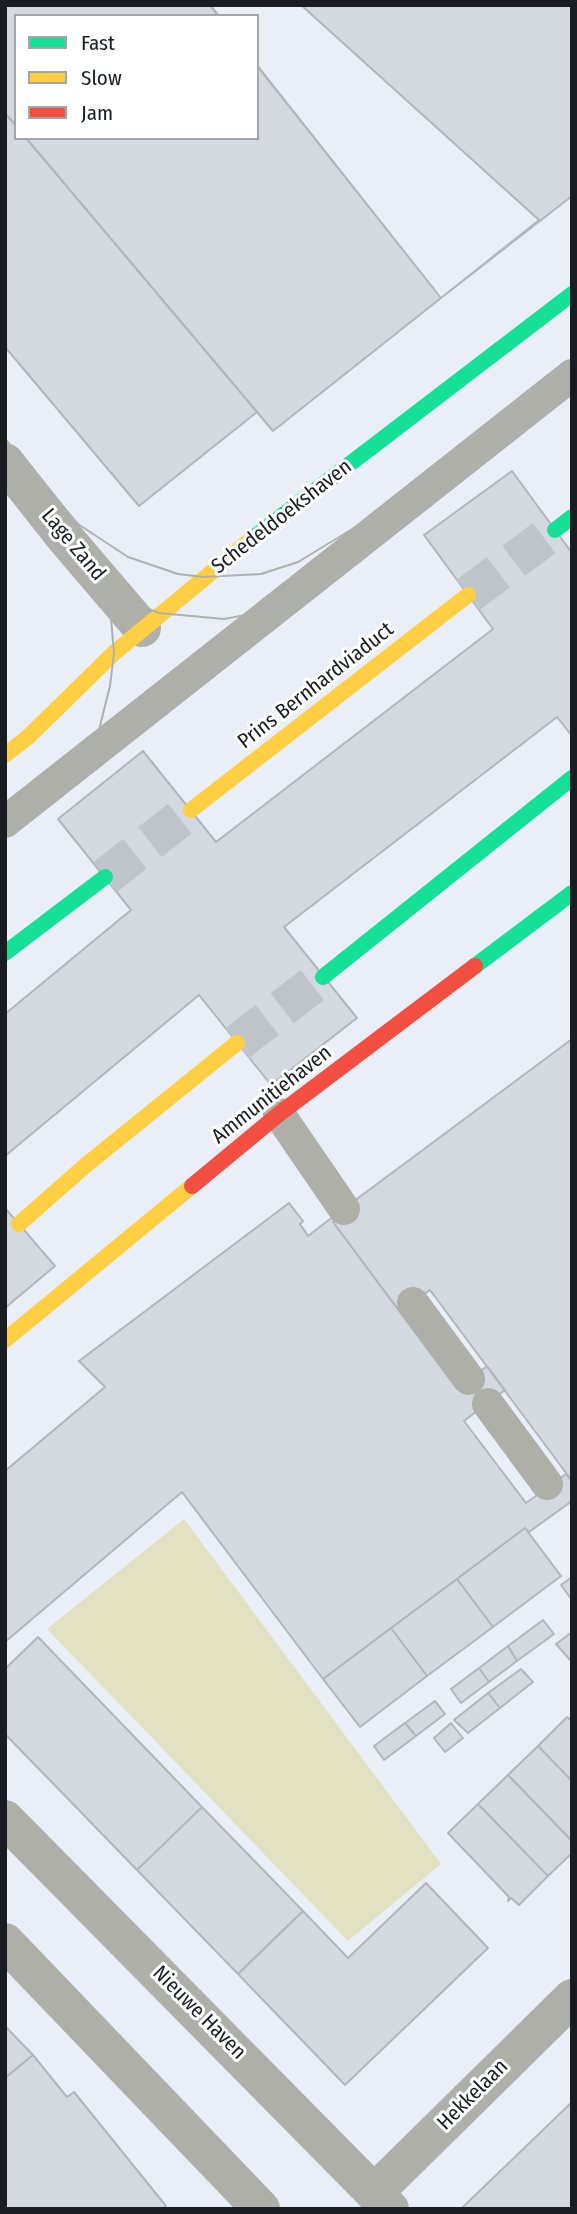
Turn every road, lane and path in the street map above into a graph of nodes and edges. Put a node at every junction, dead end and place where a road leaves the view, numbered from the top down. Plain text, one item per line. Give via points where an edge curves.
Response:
1 (572, 294) edge
2 (572, 375) edge
3 (5, 462) edge
4 (572, 517) edge
5 (555, 530) tunnel mouth
6 (468, 595) tunnel mouth
7 (142, 628) junction
8 (5, 755) edge
9 (572, 778) edge
10 (191, 810) tunnel mouth
11 (5, 822) edge
12 (105, 877) tunnel mouth
13 (572, 893) edge
14 (5, 953) edge
15 (323, 977) tunnel mouth
16 (237, 1043) tunnel mouth
17 (279, 1114) junction
18 (344, 1209) dead end
19 (19, 1224) dead end
20 (413, 1303) dead end
21 (5, 1340) edge
22 (469, 1379) dead end
23 (488, 1404) dead end
24 (547, 1485) dead end
25 (5, 1819) edge
26 (5, 1942) edge
27 (572, 1998) edge
28 (382, 2200) edge
29 (257, 2208) edge

1 - 7 street, Schedeldoekshaven
2 - 11 lane
3 - 7 street, Lage Zand
4 - 5 street
6 - 10 street, Prins Bernhardviaduct
7 - 8 street, Schedeldoekshaven
9 - 15 street
12 - 14 street
13 - 17 street, Ammunitiehaven
16 - 19 street
17 - 18 lane
17 - 21 street, Ammunitiehaven
20 - 22 lane
23 - 24 lane
25 - 28 street, Nieuwe Haven
26 - 29 street
27 - 28 street, Hekkelaan

